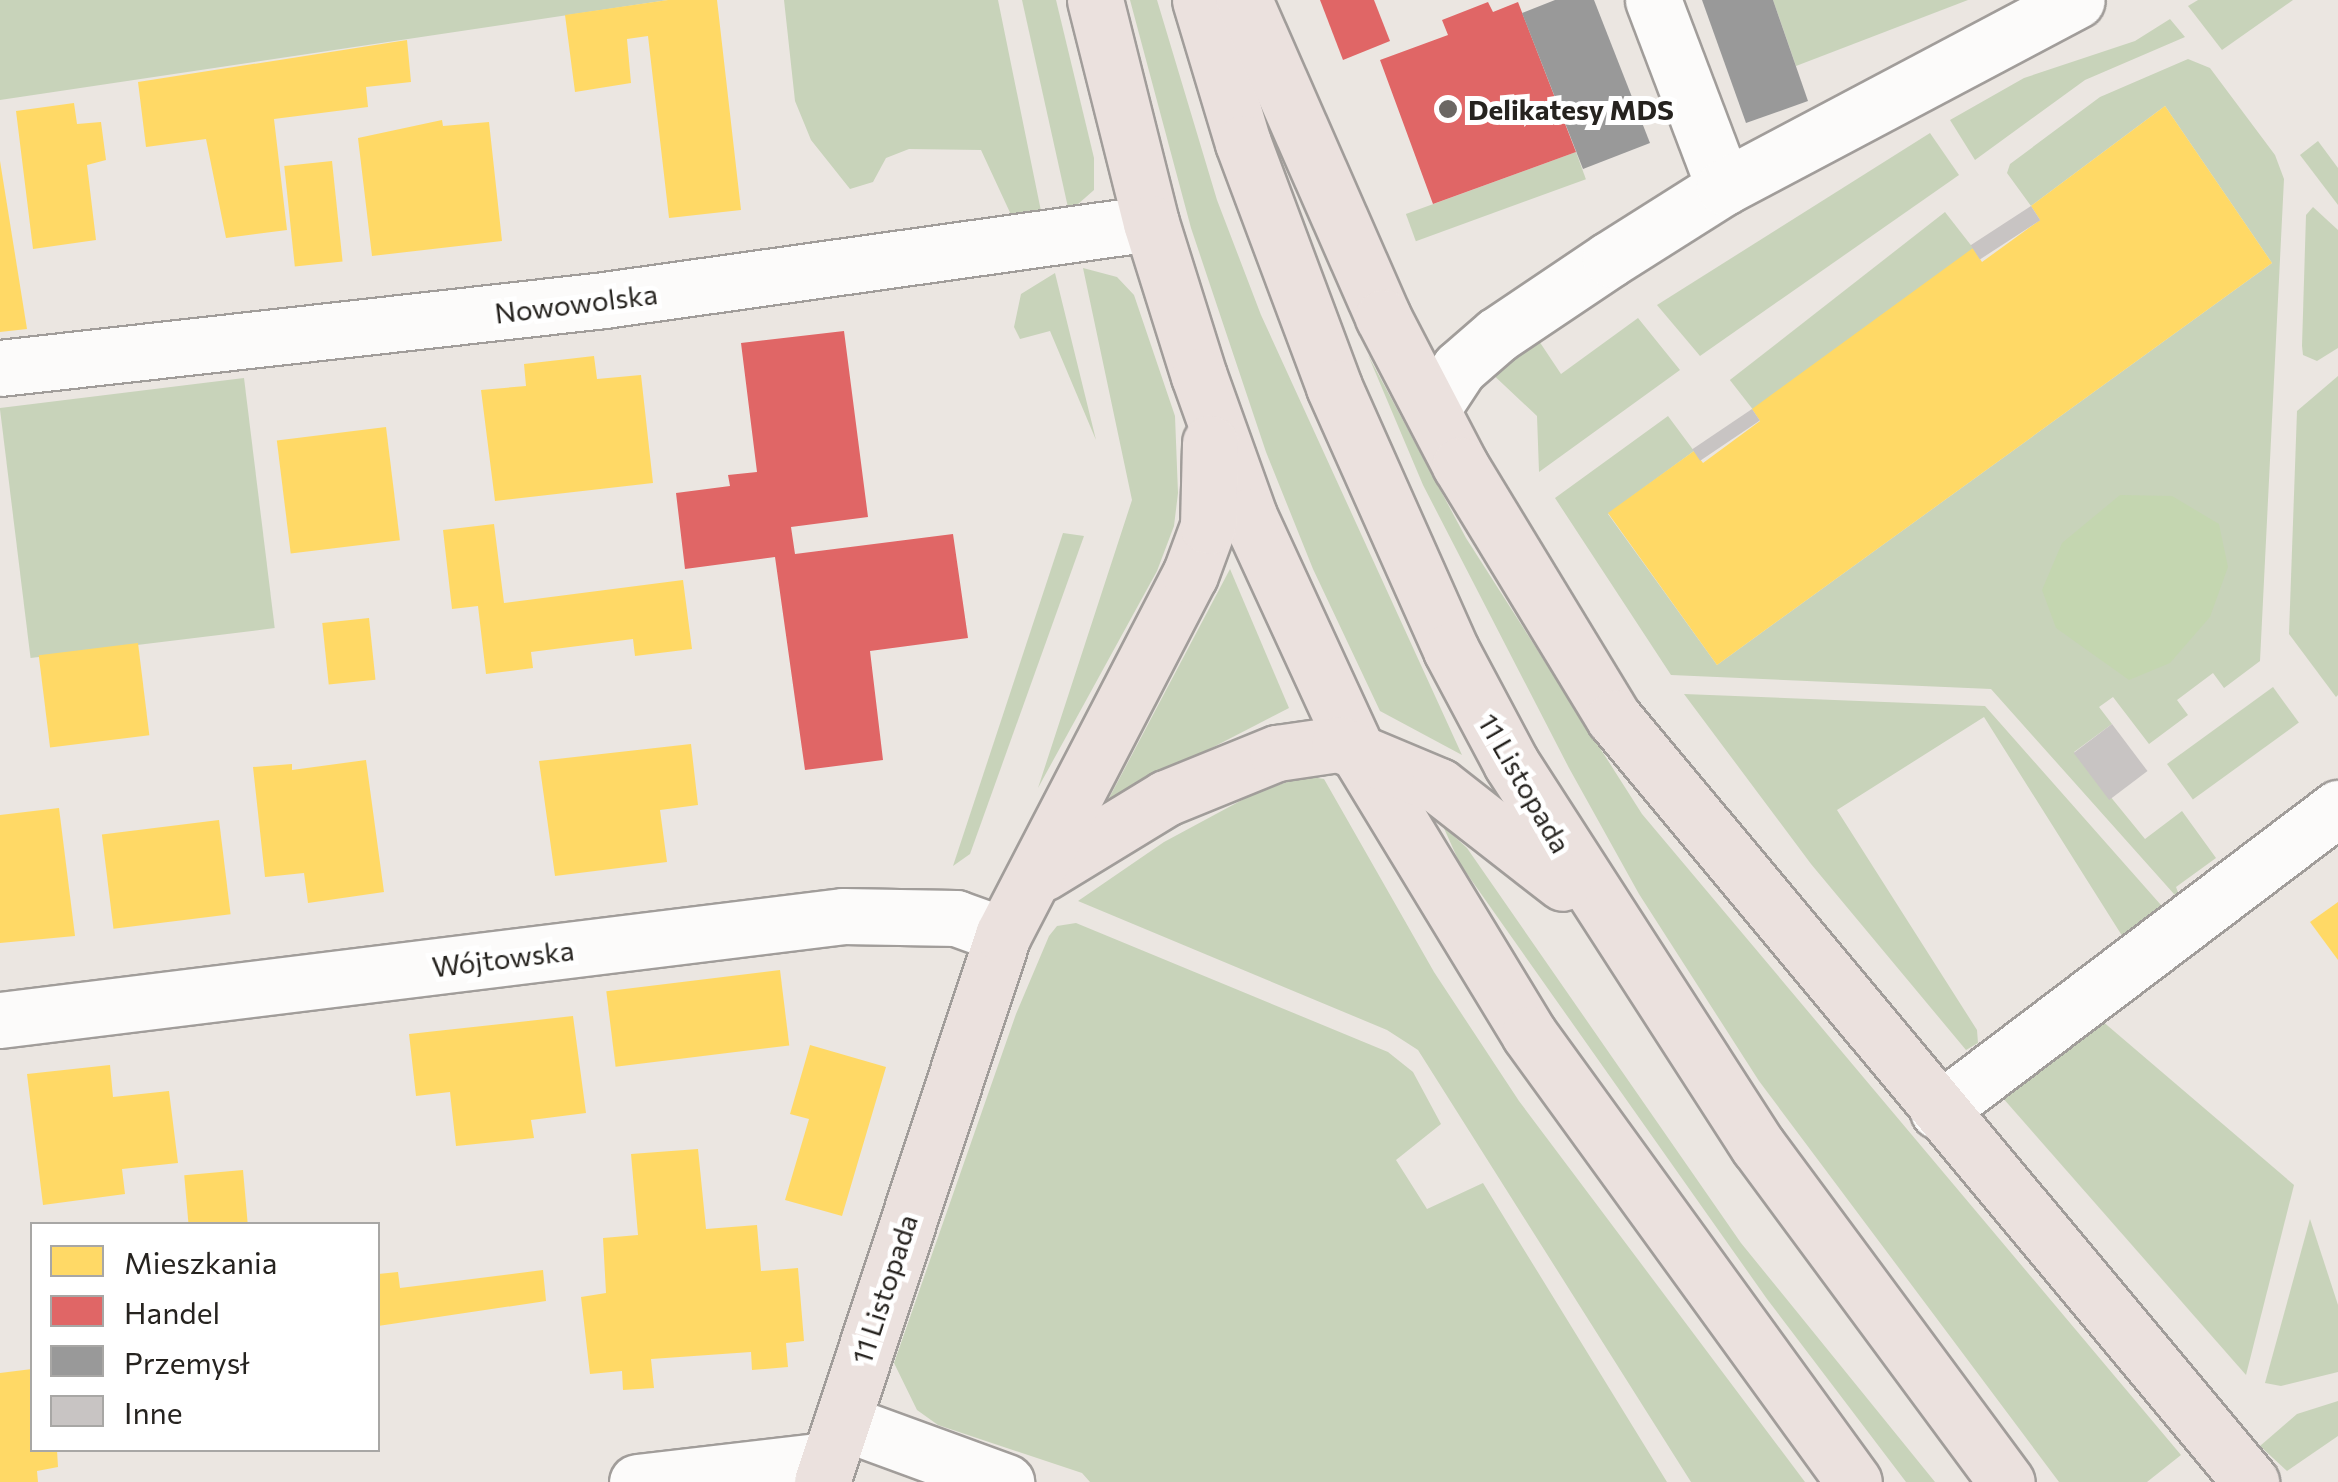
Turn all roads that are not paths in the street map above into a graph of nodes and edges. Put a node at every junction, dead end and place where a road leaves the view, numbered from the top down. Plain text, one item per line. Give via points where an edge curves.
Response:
1 (1095, 0) edge
2 (1200, 0) edge
3 (1244, 0) edge
4 (1653, 0) edge
5 (2078, 0) edge
6 (1724, 187) junction
7 (1151, 223) junction
8 (0, 368) edge
9 (1199, 376) junction
10 (1432, 409) junction
11 (1357, 751) junction
12 (2338, 808) edge
13 (1037, 877) junction
14 (1610, 926) junction
15 (1004, 935) junction
16 (0, 1020) edge
17 (1938, 1111) junction
18 (831, 1455) edge
19 (638, 1482) edge
20 (1006, 1482) edge
21 (1854, 1482) edge
22 (2007, 1482) edge
23 (2251, 1482) edge

1 - 7 main road, 11 Listopada
2 - 14 main road, 11 Listopada via 1288,267 1383,502 1510,763
3 - 10 main road via 1345,235
4 - 6 street
5 - 6 street
6 - 10 street via 1497,335 1459,368
7 - 8 street, Nowowolska via 622,298
7 - 9 main road, 11 Listopada
9 - 11 main road, 11 Listopada via 1249,516
9 - 13 main road, 11 Listopada via 1210,444 1208,526
10 - 17 main road via 1614,718
11 - 13 main road via 1320,744 1233,770 1107,828
11 - 14 main road via 1478,810
11 - 21 main road, 11 Listopada via 1539,1048
12 - 17 street
13 - 15 main road, 11 Listopada
14 - 22 main road, 11 Listopada via 1758,1146
15 - 16 street, Wójtowska via 937,916 842,916
15 - 18 main road, 11 Listopada
17 - 23 main road
18 - 19 street
18 - 20 street

